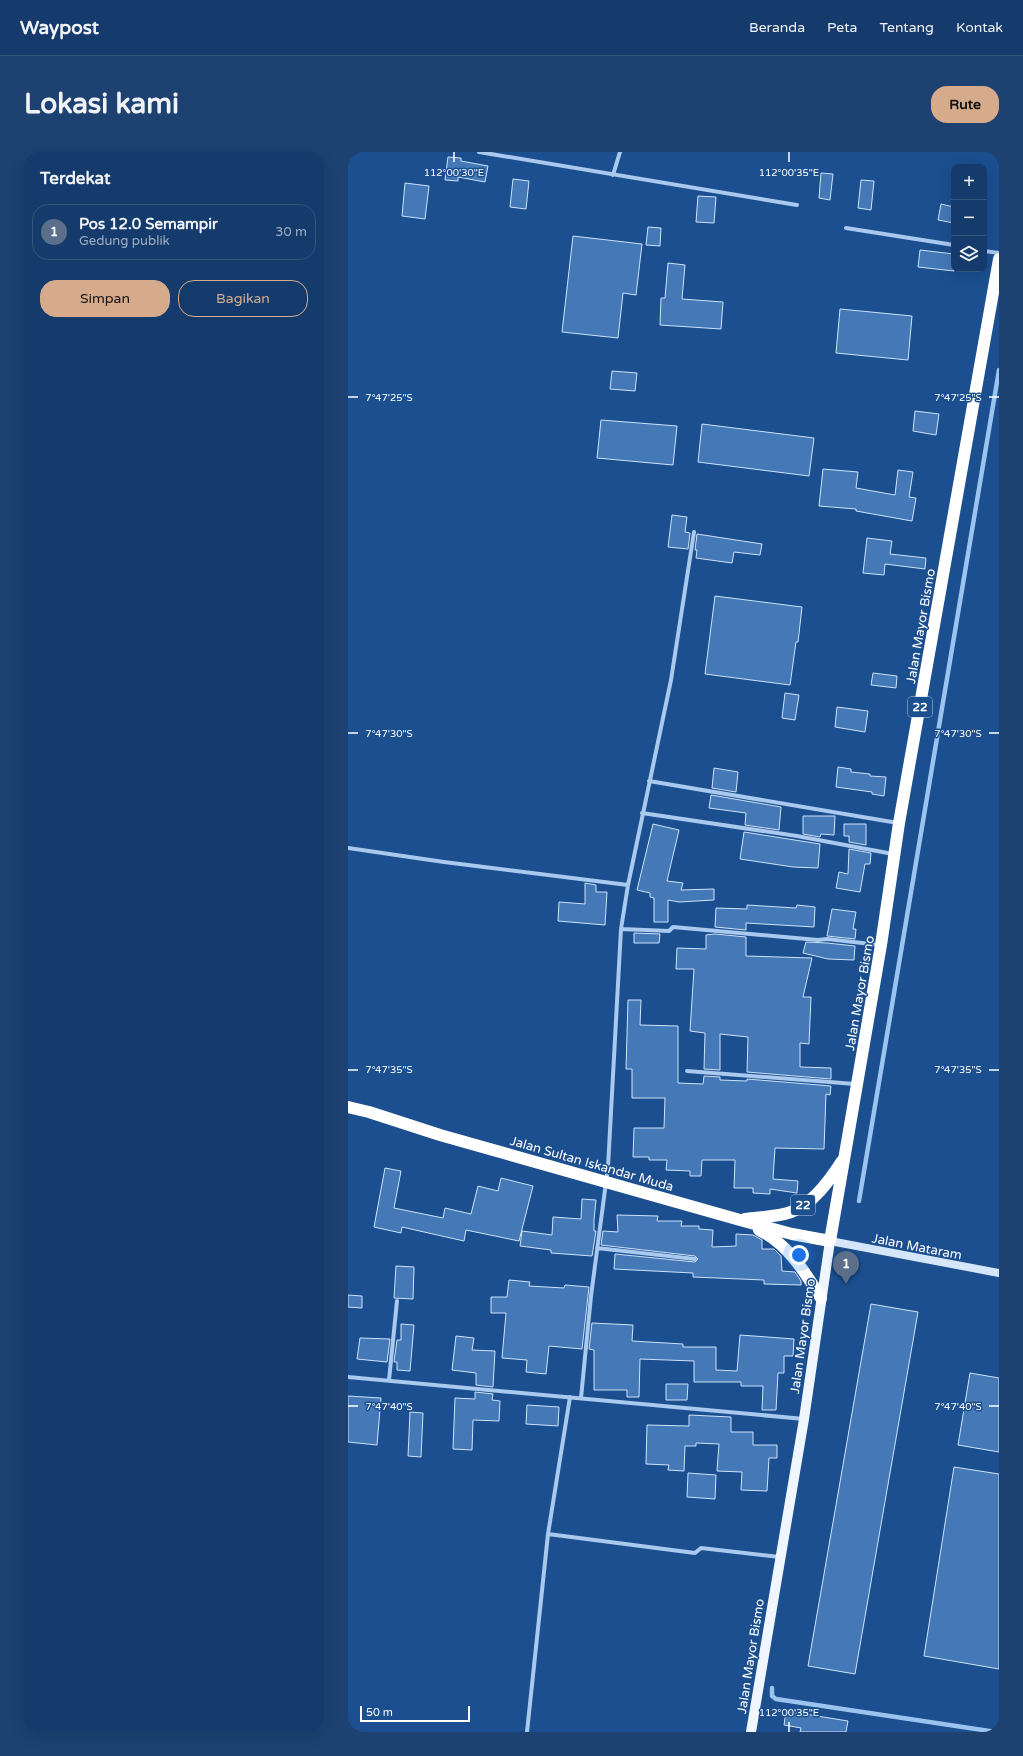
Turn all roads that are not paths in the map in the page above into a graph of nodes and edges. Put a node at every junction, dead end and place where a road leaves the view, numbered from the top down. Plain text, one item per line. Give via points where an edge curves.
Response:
1 (479, 152) edge
2 (620, 152) edge
3 (614, 175) junction
4 (797, 205) dead end
5 (846, 228) dead end
6 (951, 246) edge
7 (987, 251) edge
8 (999, 253) edge
9 (999, 259) edge
10 (694, 532) dead end
11 (650, 781) junction
12 (642, 814) junction
13 (899, 823) junction
14 (348, 848) edge
15 (895, 854) junction
16 (628, 885) junction
17 (621, 929) junction
18 (881, 945) junction
19 (687, 1071) dead end
20 (858, 1084) junction
21 (348, 1108) edge
22 (846, 1155) junction
23 (605, 1181) junction
24 (740, 1220) junction
25 (830, 1242) junction
26 (597, 1248) junction
27 (695, 1259) dead end
28 (999, 1274) edge
29 (821, 1298) junction
30 (398, 1301) dead end
31 (348, 1377) edge
32 (389, 1380) junction
33 (570, 1397) junction
34 (581, 1398) junction
35 (804, 1419) junction
36 (548, 1534) junction
37 (781, 1557) junction
38 (527, 1732) edge
39 (751, 1732) edge

1 - 3 street
2 - 3 street
3 - 4 street
5 - 6 street
7 - 8 street
9 - 13 highway, Jalan Mayor Bismo / 22
10 - 11 street via 671,680
11 - 12 street
11 - 13 street
12 - 15 street via 797,836
12 - 16 street
13 - 15 highway, Jalan Mayor Bismo / 22
14 - 16 street
15 - 18 highway, Jalan Mayor Bismo / 22
16 - 17 street
17 - 18 street via 669,931 673,927
17 - 23 street via 608,1167
18 - 20 highway, Jalan Mayor Bismo / 22
19 - 20 street
20 - 22 highway, Jalan Mayor Bismo / 22
21 - 23 highway, Jalan Sultan Iskandar Muda
22 - 24 highway, 22 via 832,1177 806,1204 792,1212
22 - 25 highway, Jalan Mayor Bismo / 22
23 - 24 highway, Jalan Sultan Iskandar Muda
23 - 26 street
24 - 25 highway, Jalan Sultan Iskandar Muda / 22
24 - 29 highway via 767,1234 784,1248 806,1274
25 - 28 main road, Jalan Mataram
25 - 29 main road, Jalan Mayor Bismo
26 - 27 street
26 - 34 street
29 - 35 main road, Jalan Mayor Bismo
30 - 32 street
31 - 32 street
32 - 33 street
33 - 34 street
33 - 36 street
34 - 35 street
35 - 37 main road, Jalan Mayor Bismo
36 - 37 street via 695,1552 701,1548
36 - 38 street
37 - 39 main road, Jalan Mayor Bismo

